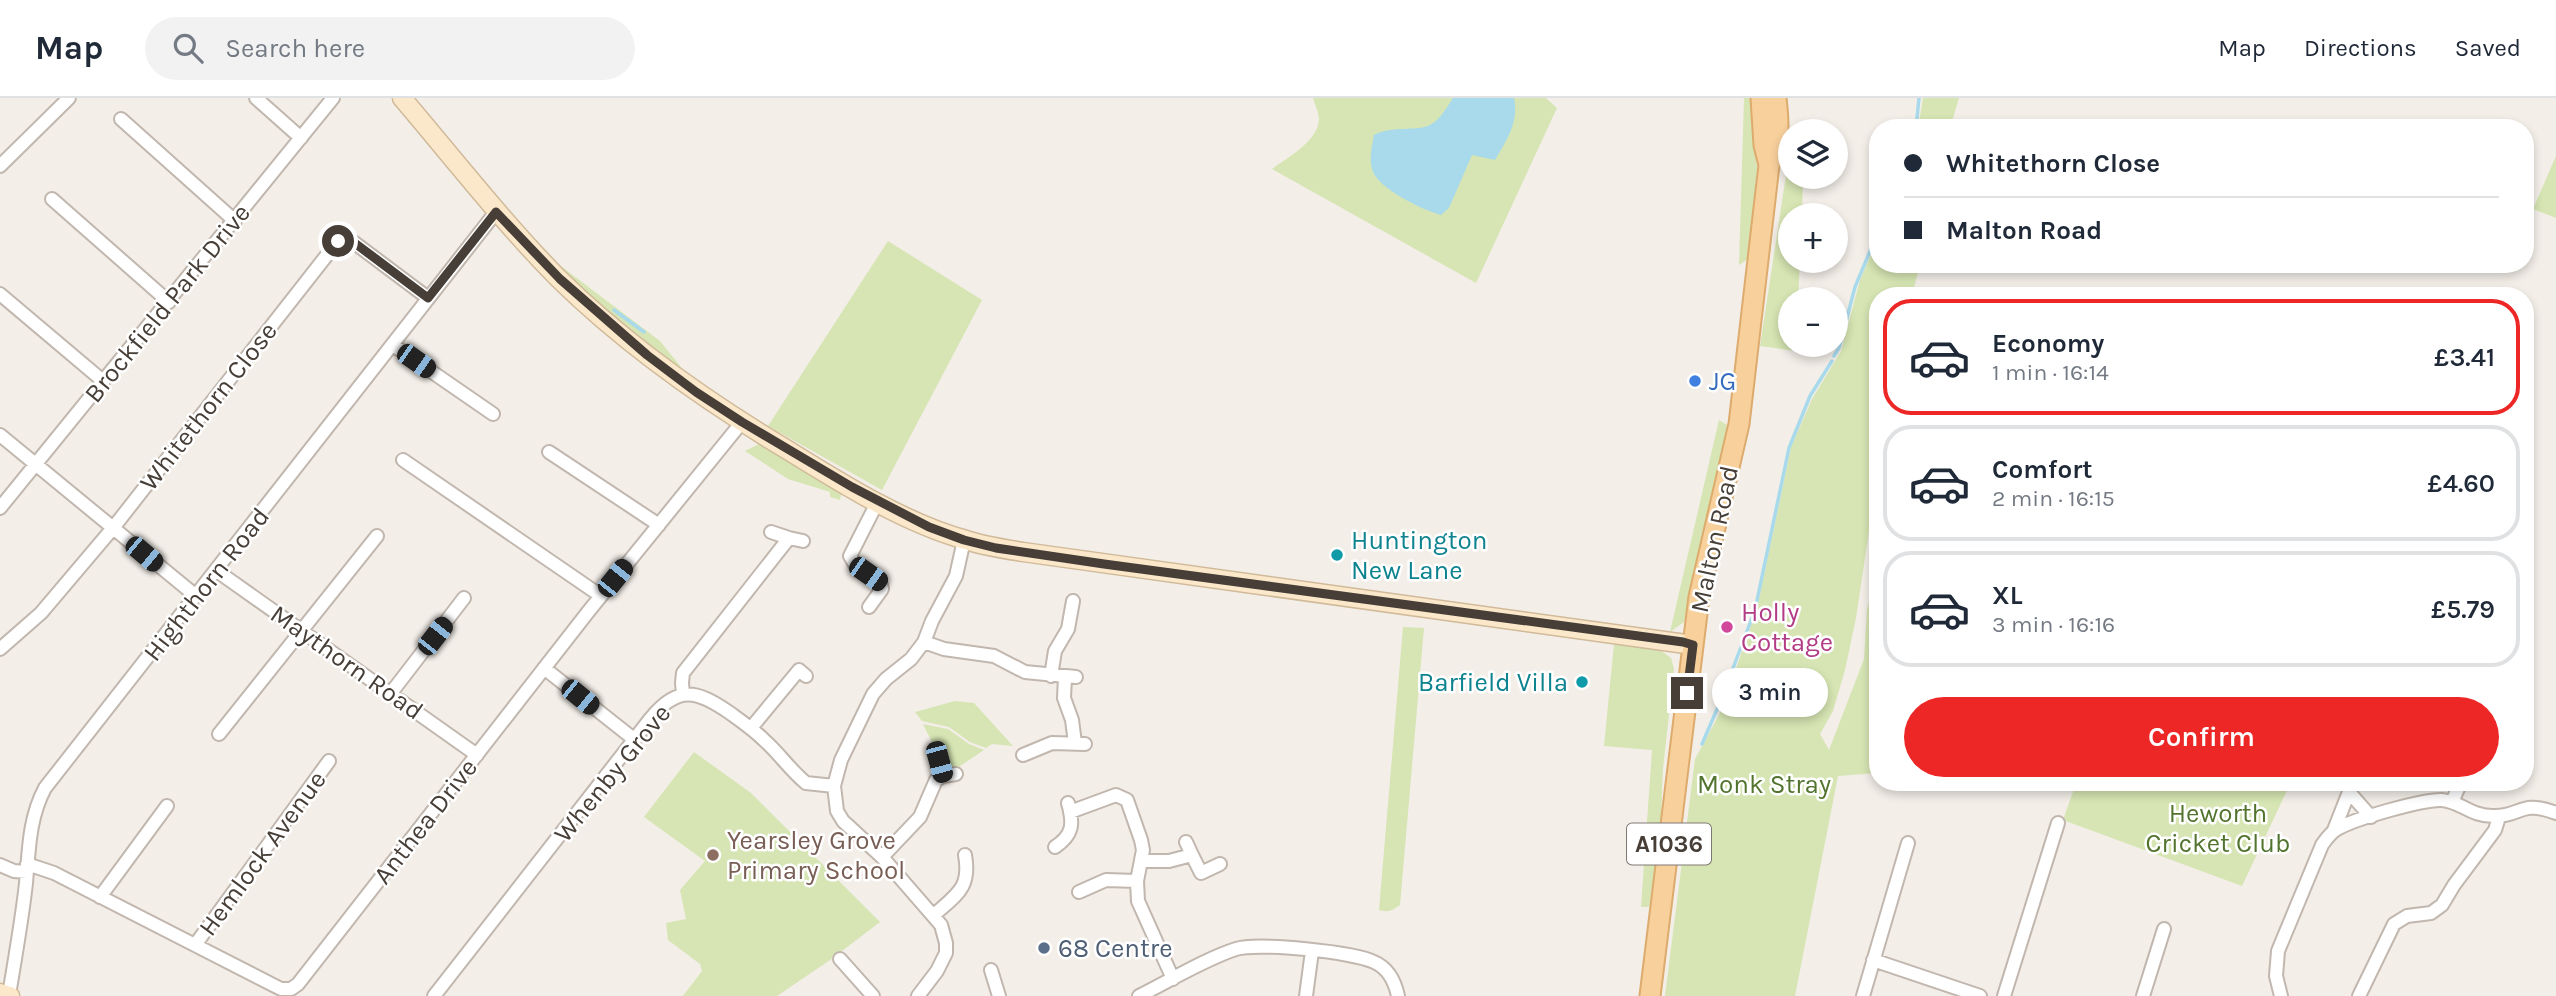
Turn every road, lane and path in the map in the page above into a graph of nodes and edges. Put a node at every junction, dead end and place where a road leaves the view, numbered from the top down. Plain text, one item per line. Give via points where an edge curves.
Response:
1 (69, 98) edge
2 (256, 98) edge
3 (333, 98) edge
4 (402, 98) edge
5 (1761, 98) edge
6 (1776, 98) edge
7 (121, 119) dead end
8 (301, 138) junction
9 (1769, 165) junction
10 (0, 166) edge
11 (52, 198) dead end
12 (496, 212) junction
13 (235, 221) junction
14 (0, 294) edge
15 (428, 298) junction
16 (169, 302) junction
17 (393, 345) junction
18 (103, 381) junction
19 (492, 415) dead end
20 (742, 422) junction
21 (0, 435) edge
22 (548, 452) dead end
23 (403, 460) dead end
24 (36, 466) junction
25 (878, 501) junction
26 (0, 508) edge
27 (659, 525) junction
28 (113, 528) junction
29 (771, 532) dead end
30 (377, 536) dead end
31 (789, 537) junction
32 (964, 540) junction
33 (803, 541) dead end
34 (217, 571) junction
35 (196, 596) junction
36 (601, 596) junction
37 (464, 598) dead end
38 (1073, 601) dead end
39 (869, 607) dead end
40 (1057, 617) dead end
41 (1070, 621) junction
42 (302, 630) junction
43 (925, 642) junction
44 (1693, 645) junction
45 (0, 649) edge
46 (544, 668) junction
47 (803, 670) dead end
48 (1051, 676) junction
49 (391, 693) junction
50 (683, 694) junction
51 (751, 729) junction
52 (219, 734) dead end
53 (635, 740) junction
54 (477, 755) junction
55 (1023, 755) dead end
56 (329, 761) dead end
57 (939, 762) dead end
58 (956, 774) dead end
59 (943, 776) junction
60 (834, 786) junction
61 (2349, 791) edge
62 (2354, 791) edge
63 (2457, 791) edge
64 (2452, 802) junction
65 (167, 806) dead end
66 (2556, 813) edge
67 (2371, 817) junction
68 (2499, 817) junction
69 (2058, 823) dead end
70 (2334, 830) junction
71 (1186, 842) dead end
72 (1908, 843) dead end
73 (1055, 846) dead end
74 (965, 855) dead end
75 (1192, 855) junction
76 (882, 858) junction
77 (1142, 861) junction
78 (1220, 864) dead end
79 (0, 865) edge
80 (27, 868) junction
81 (1137, 881) junction
82 (1079, 892) dead end
83 (100, 897) junction
84 (934, 915) junction
85 (2164, 929) dead end
86 (195, 945) junction
87 (1312, 951) junction
88 (840, 958) dead end
89 (1873, 960) junction
90 (991, 970) dead end
91 (1173, 979) junction
92 (0, 993) edge
93 (9, 996) edge
94 (434, 996) edge
95 (873, 996) edge
96 (918, 996) edge
97 (999, 996) edge
98 (1139, 996) edge
99 (1306, 996) edge
100 (1398, 996) edge
101 (1650, 996) edge
102 (1863, 996) edge
103 (1980, 996) edge
104 (2004, 996) edge
105 (2143, 996) edge
106 (2281, 996) edge
107 (2359, 996) edge

1 - 10 street
2 - 8 street
3 - 8 street, Brockfield Park Drive
4 - 12 street
5 - 9 main road, Malton Road / A1036
6 - 9 main road, Malton Road / A1036 via 1779,135
7 - 13 street
8 - 13 street, Brockfield Park Drive
9 - 44 main road, Malton Road / A1036 via 1739,424 1699,597
11 - 16 street
12 - 15 street, Highthorn Road
12 - 20 street via 560,279 647,355
13 - 16 street, Brockfield Park Drive
14 - 18 street
15 - 17 street, Highthorn Road
15 - 28 street, Whitethorn Close via 352,241 338,241
16 - 18 street, Brockfield Park Drive
17 - 19 street
17 - 34 street, Highthorn Road
18 - 24 street, Brockfield Park Drive
20 - 25 street
20 - 27 street, Anthea Drive
21 - 24 street
22 - 27 street
23 - 36 street
24 - 26 street, Brockfield Park Drive
24 - 28 street
25 - 32 street
25 - 39 street via 850,556 881,585
27 - 36 street, Anthea Drive
28 - 35 street
28 - 45 street, Whitethorn Close via 41,613
29 - 31 street
30 - 42 street
31 - 33 street
31 - 50 street, Whenby Grove via 683,673
32 - 43 street via 956,576
32 - 44 street via 1104,564
34 - 35 street, Highthorn Road
34 - 42 street, Maythorn Road
35 - 80 street, Highthorn Road via 45,788 36,806
36 - 46 street, Anthea Drive
37 - 49 street
38 - 41 street
40 - 41 street
41 - 48 street via 1055,650
42 - 49 street, Maythorn Road
42 - 52 street
43 - 48 street via 987,654 1026,672
43 - 60 street via 873,694 841,760
44 - 101 main road, Malton Road / A1036
46 - 53 street
46 - 54 street, Anthea Drive
47 - 51 street
48 - 55 street via 1071,677 1064,698 1080,743 1052,743
49 - 54 street, Maythorn Road
50 - 51 street via 706,697
50 - 53 street, Whenby Grove via 667,701
51 - 60 street via 806,783
53 - 94 street, Whenby Grove
54 - 86 street, Anthea Drive via 291,989 281,989
56 - 86 street, Hemlock Avenue
57 - 59 street
58 - 59 street
59 - 76 street via 932,786 920,817
60 - 76 street via 843,821
61 - 70 street
62 - 67 street
63 - 64 street
64 - 67 street via 2432,801
64 - 68 street via 2474,814
65 - 83 street
66 - 68 street via 2528,806
67 - 70 street
68 - 107 street via 2495,830 2442,905 2431,913 2407,915 2394,924
69 - 104 street
70 - 106 street via 2322,845 2278,951 2276,976
71 - 75 street
72 - 89 street
73 - 77 street via 1069,835 1069,808 1122,796 1142,840
74 - 84 street via 967,882
75 - 77 street
75 - 78 street via 1201,873
76 - 84 street
77 - 81 street
79 - 80 street, Anthea Drive via 14,871
80 - 83 street, Anthea Drive via 54,873
80 - 93 street, Highthorn Road
81 - 82 street via 1106,880
81 - 91 street via 1142,911
83 - 86 street, Anthea Drive
84 - 96 street via 944,934 946,953
85 - 105 street
87 - 91 street via 1246,947
87 - 99 street
87 - 100 street via 1373,961 1387,971
88 - 95 street
89 - 102 street
89 - 103 street
90 - 97 street
91 - 98 street
92 - 93 street

